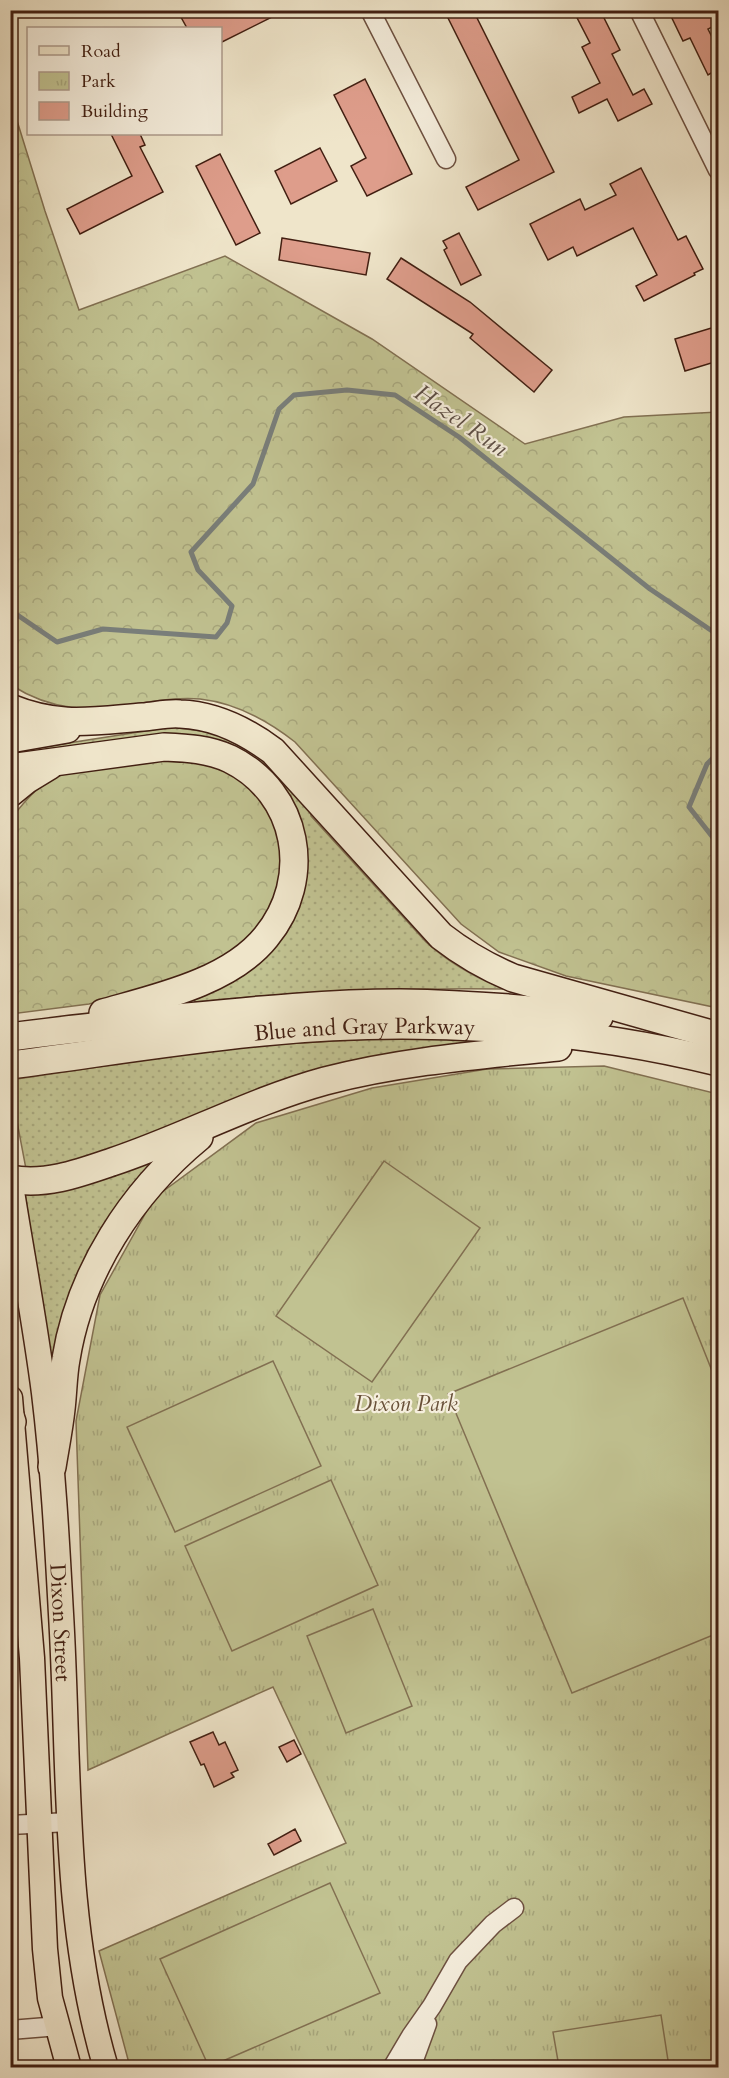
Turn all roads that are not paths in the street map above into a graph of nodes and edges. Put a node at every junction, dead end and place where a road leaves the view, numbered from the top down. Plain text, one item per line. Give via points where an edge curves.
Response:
1 (370, 10) edge
2 (639, 10) edge
3 (446, 159) dead end
4 (718, 170) edge
5 (10, 708) edge
6 (110, 720) junction
7 (10, 739) edge
8 (55, 762) junction
9 (10, 768) edge
10 (10, 793) edge
11 (20, 1035) edge
12 (718, 1037) edge
13 (614, 1041) junction
14 (718, 1062) edge
15 (22, 1063) edge
16 (222, 1119) junction
17 (10, 1179) edge
18 (11, 1412) edge
19 (52, 1467) junction
20 (69, 1822) junction
21 (39, 1823) junction
22 (10, 1825) edge
23 (514, 1908) dead end
24 (432, 2006) junction
25 (58, 2026) junction
26 (10, 2030) edge
27 (69, 2067) edge
28 (106, 2067) edge
29 (392, 2067) edge
30 (411, 2067) edge

1 - 3 street
2 - 4 street
5 - 6 highway via 51,721
6 - 7 highway
6 - 12 highway via 179,714 234,727 273,751 441,936 460,951 513,978
8 - 9 highway
8 - 10 highway
8 - 11 highway via 164,747 197,749 229,759 263,783 287,818 293,837 292,882 276,924 266,938 208,980
11 - 12 highway, Blue and Gray Parkway via 263,1009 399,1003 550,1011
13 - 14 highway, Blue and Gray Parkway
13 - 15 highway, Blue and Gray Parkway via 486,1028 362,1026 263,1032
13 - 16 highway via 387,1067 303,1088
16 - 17 highway via 92,1169 39,1182
16 - 19 highway via 174,1159 147,1188 124,1218 93,1272 65,1359
17 - 19 main road, Dixon Street via 44,1391
18 - 21 main road, Dixon Street via 32,1658
19 - 20 main road, Dixon Street
20 - 21 street
20 - 28 main road, Dixon Street via 79,1942
21 - 22 street
21 - 25 main road, Dixon Street via 45,1949 50,1998
23 - 24 street via 458,1961
24 - 29 street
24 - 30 street
25 - 26 street
25 - 27 main road, Dixon Street

